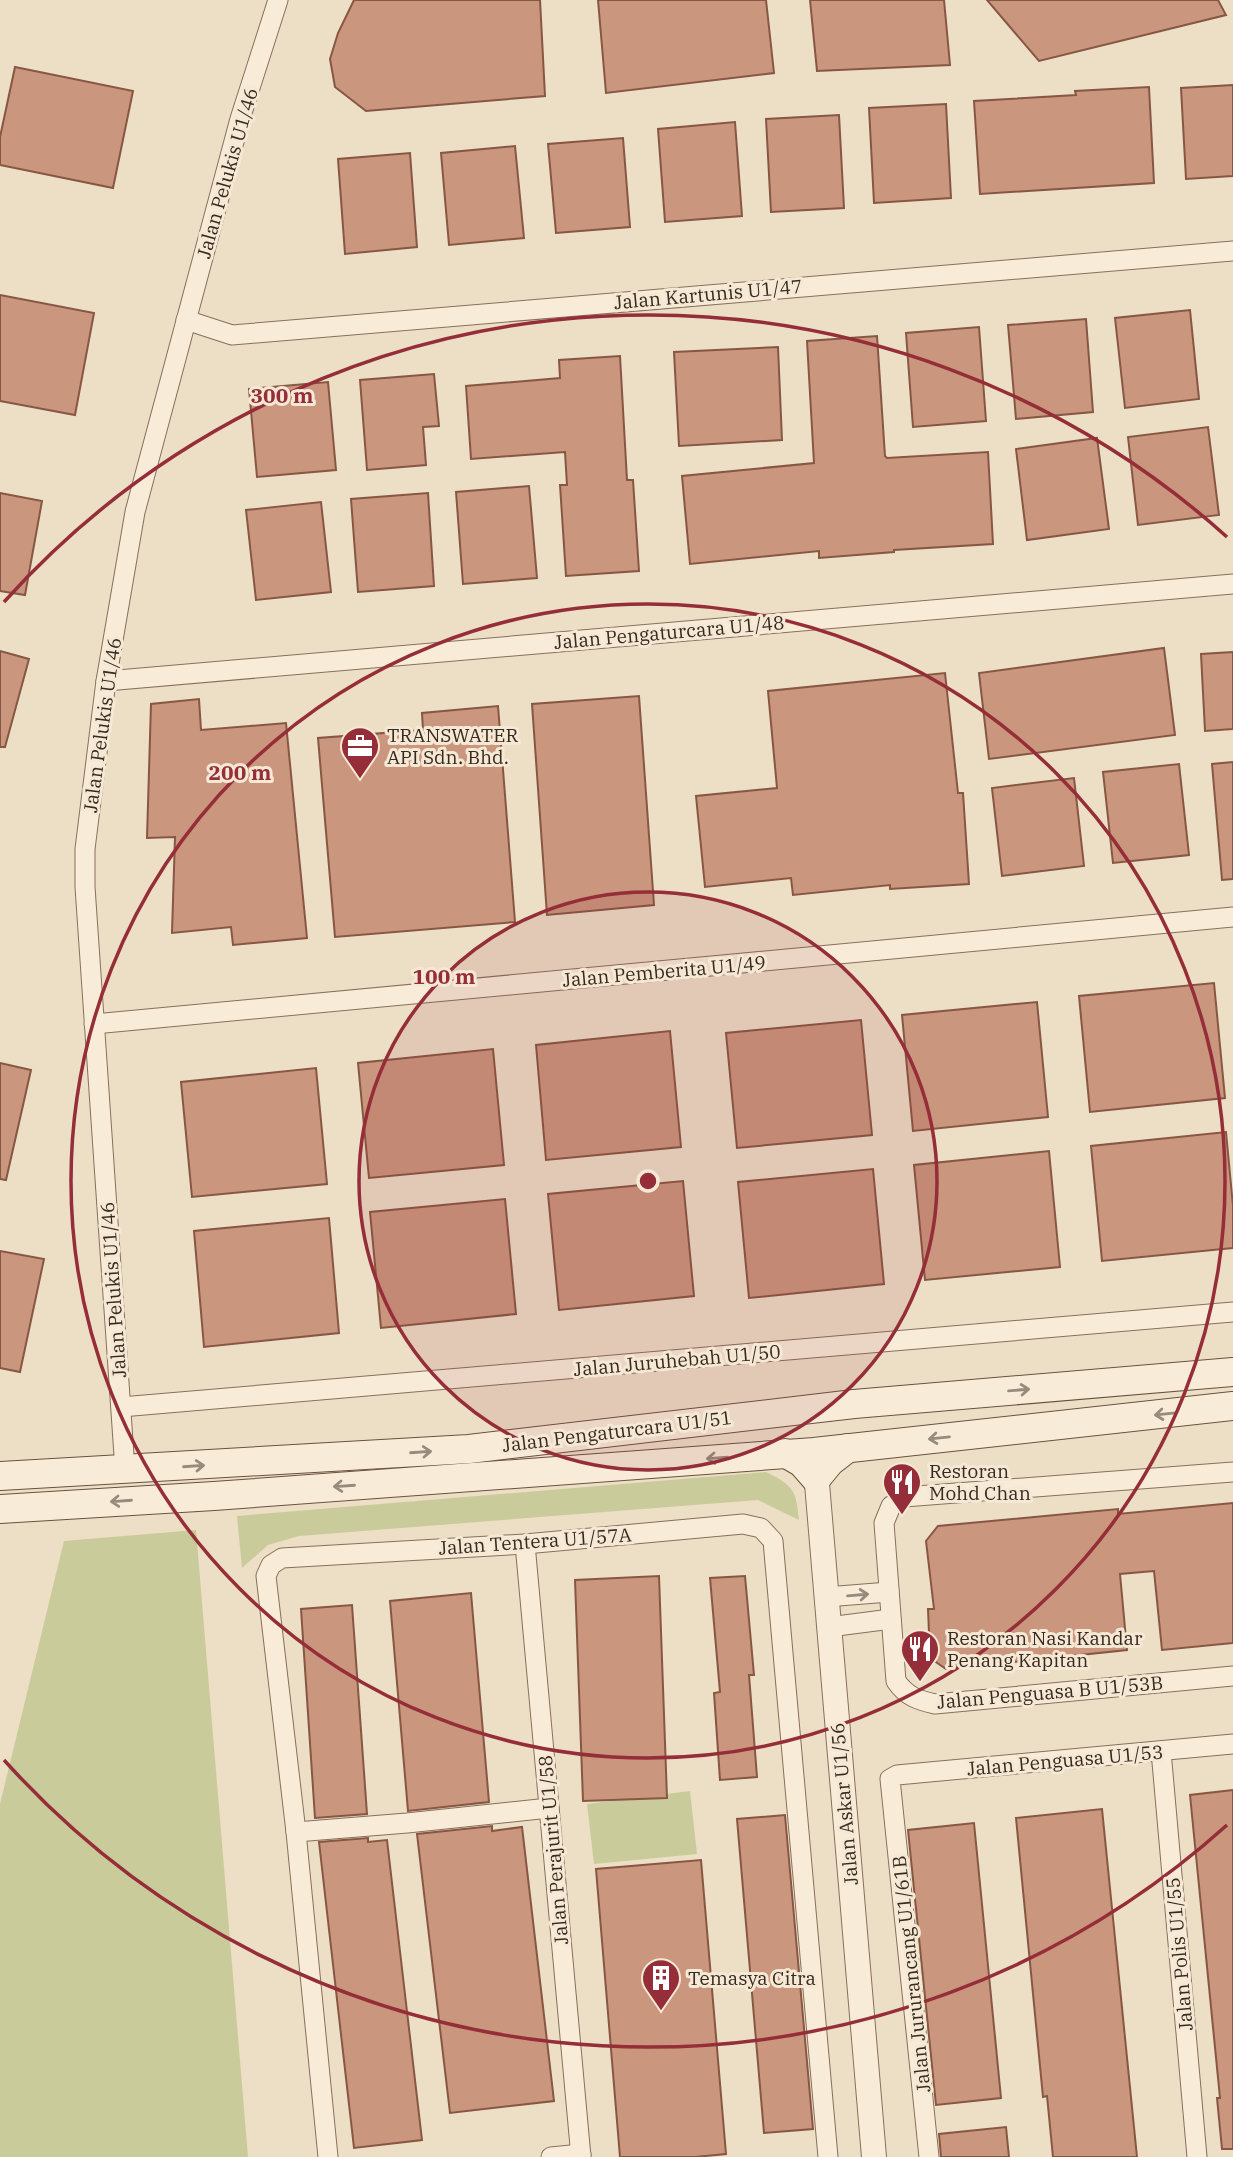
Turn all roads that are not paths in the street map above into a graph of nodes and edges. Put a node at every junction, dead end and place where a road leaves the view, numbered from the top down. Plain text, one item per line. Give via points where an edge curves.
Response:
1 (278, 0) edge
2 (1233, 251) edge
3 (186, 320) junction
4 (1233, 584) edge
5 (106, 681) junction
6 (1233, 917) edge
7 (94, 1024) junction
8 (1233, 1312) edge
9 (1233, 1373) edge
10 (854, 1404) junction
11 (1233, 1406) edge
12 (121, 1407) junction
13 (743, 1416) junction
14 (815, 1465) junction
15 (125, 1470) junction
16 (1233, 1472) edge
17 (0, 1476) edge
18 (0, 1509) edge
19 (525, 1544) junction
20 (889, 1592) junction
21 (826, 1597) junction
22 (891, 1619) junction
23 (829, 1627) junction
24 (1233, 1676) edge
25 (1233, 1744) edge
26 (1161, 1751) junction
27 (895, 1783) joint
28 (549, 1808) junction
29 (296, 1832) junction
30 (581, 2155) edge
31 (328, 2157) edge
32 (551, 2157) edge
33 (828, 2157) edge
34 (874, 2157) edge
35 (929, 2157) edge
36 (1197, 2157) edge

1 - 3 street, Jalan Pelukis U1/46 via 240,119
2 - 3 street, Jalan Kartunis U1/47 via 232,335
3 - 5 street, Jalan Pelukis U1/46 via 135,512
4 - 5 street, Jalan Pengaturcara U1/48
5 - 7 street, Jalan Pelukis U1/46 via 85,849
6 - 7 street, Jalan Pemberita U1/49
7 - 12 street, Jalan Pelukis U1/46
8 - 12 street, Jalan Juruhebah U1/50
10 -> 9 main road, Jalan Pengaturcara U1/51
10 - 13 main road, Jalan Pengaturcara U1/51
10 - 14 main road via 836,1420
11 -> 14 main road, Jalan Pengaturcara U1/51 via 848,1448
12 - 15 street, Jalan Pelukis U1/46
13 - 14 main road via 782,1430
15 -> 13 main road, Jalan Pengaturcara U1/51 via 469,1449
14 -> 18 main road, Jalan Pengaturcara U1/51 via 785,1453
14 - 21 street, Jalan Askar U1/56
15 - 17 main road, Jalan Pengaturcara U1/51
16 - 20 street, Jalan Penguasa B U1/53B via 904,1497 891,1506 884,1522
19 - 28 street, Jalan Perajurit U1/58
19 - 29 street, Jalan Tentera U1/57A via 282,1558 271,1565 266,1576
19 - 33 street, Jalan Tentera U1/57A via 743,1524 761,1528 774,1542
21 -> 20 street
20 - 22 street, Jalan Penguasa B U1/53B
21 - 23 street, Jalan Askar U1/56
22 - 23 street
22 - 24 street, Jalan Penguasa B U1/53B via 896,1681 914,1699 935,1704
23 - 34 street, Jalan Askar U1/56
25 - 26 street, Jalan Penguasa U1/53
26 - 27 street, Jalan Penguasa U1/53
26 - 36 street, Jalan Polis U1/55
27 - 35 street, Jalan Jururancang U1/61B
28 - 29 street
28 - 30 street, Jalan Perajurit U1/58
29 - 31 street, Jalan Tentera U1/57A
30 - 32 street

